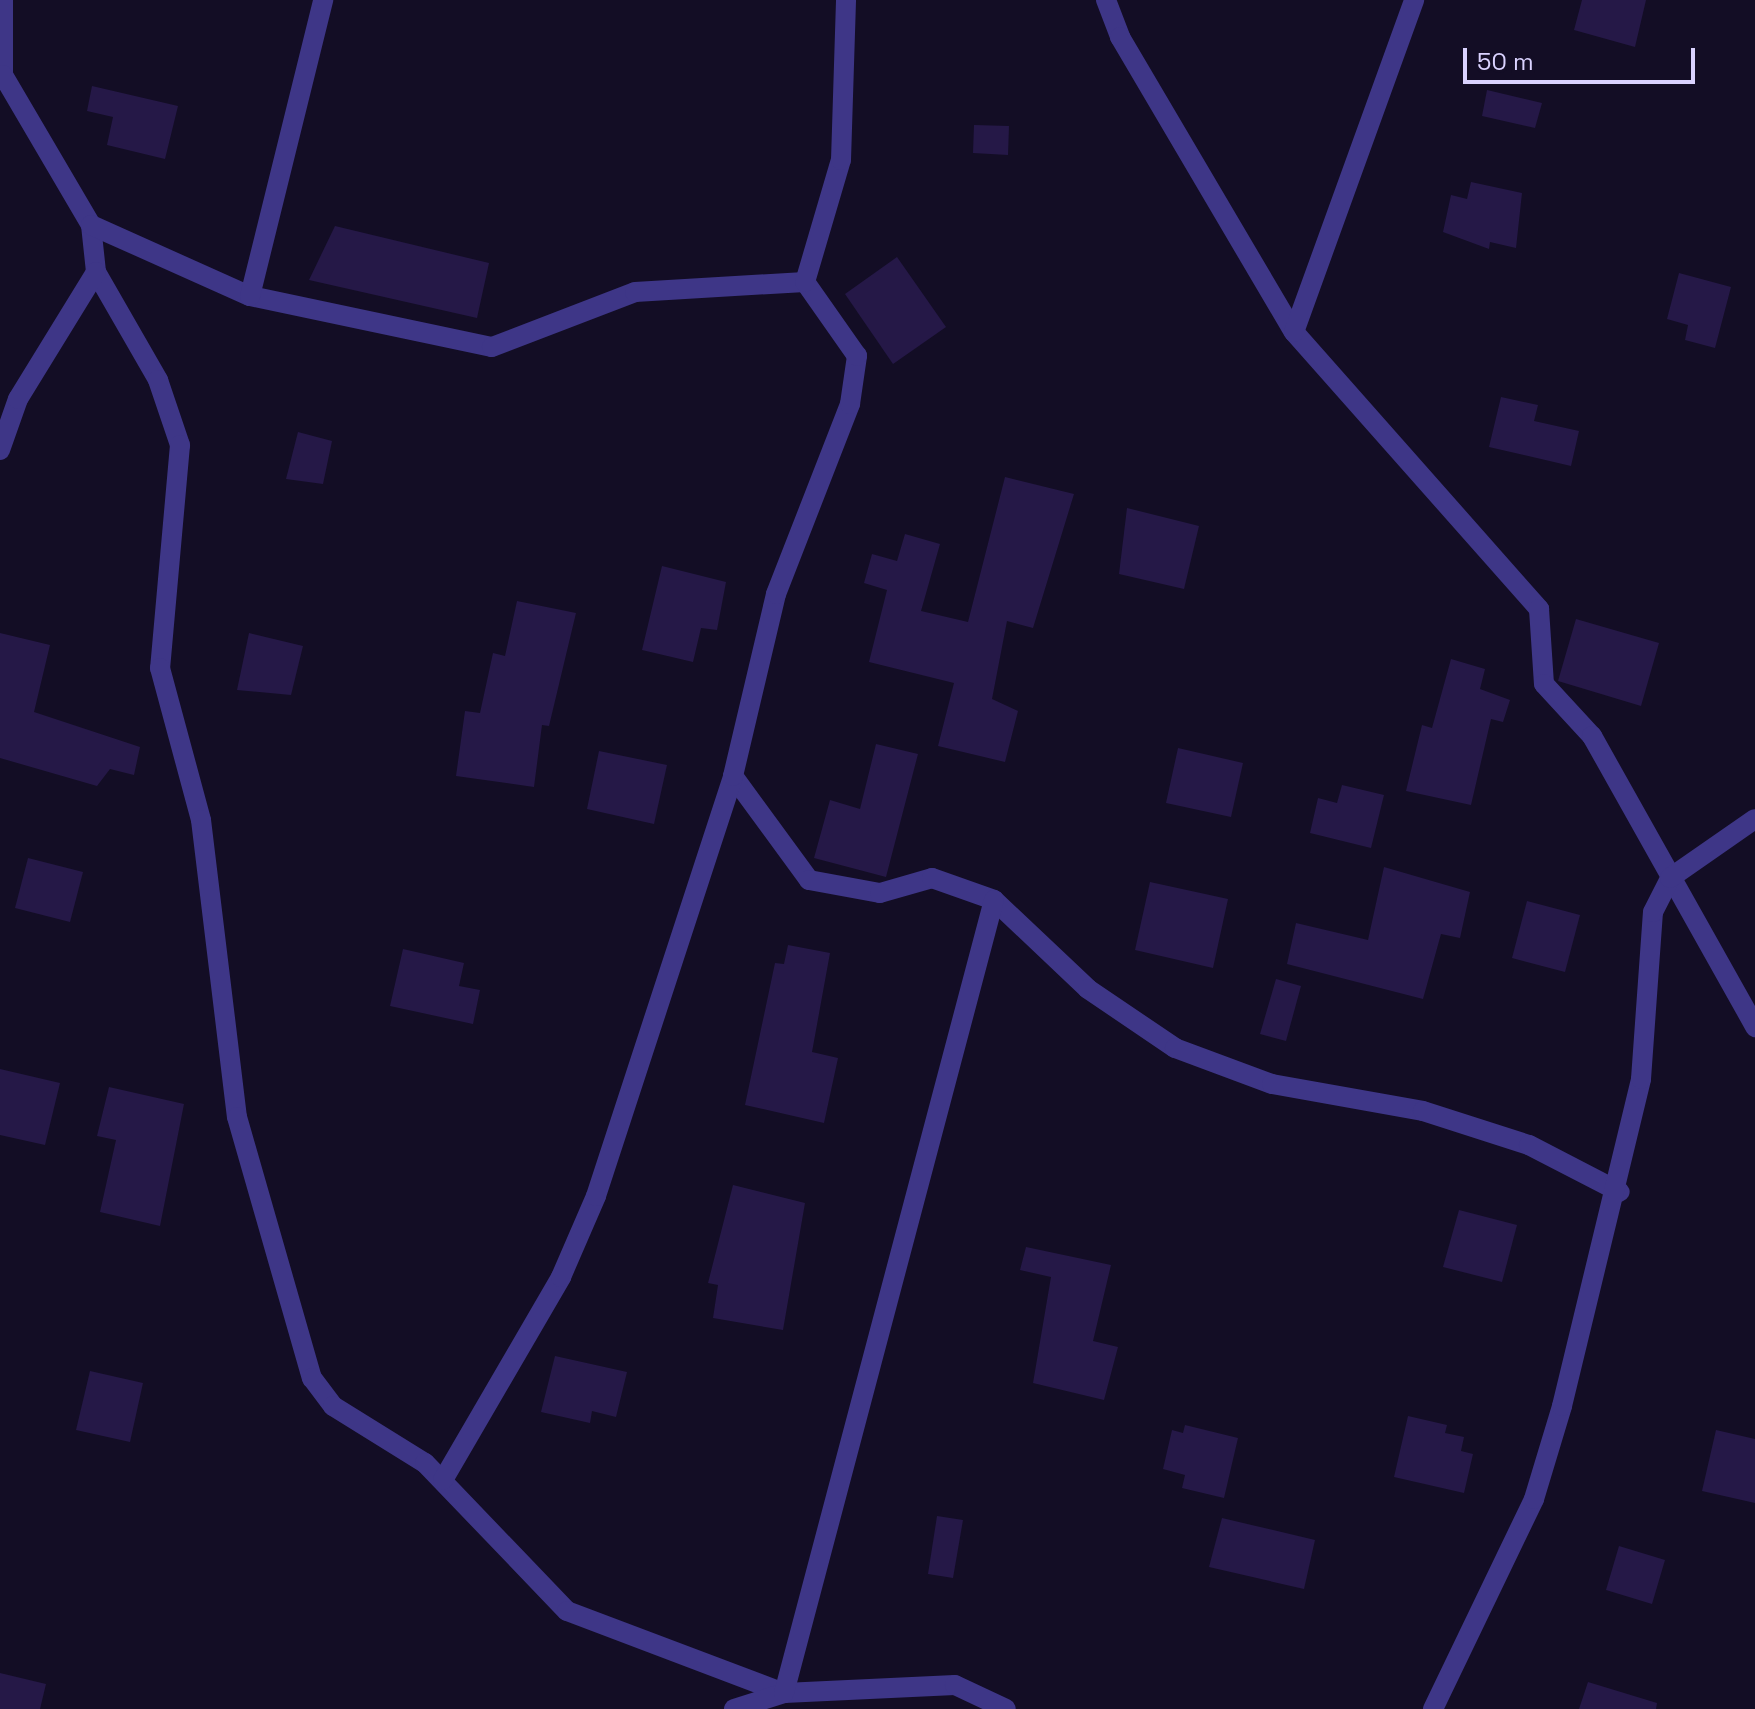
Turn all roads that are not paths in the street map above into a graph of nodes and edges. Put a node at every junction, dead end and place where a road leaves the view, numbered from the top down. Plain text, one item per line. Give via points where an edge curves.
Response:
1 (3, 0) edge
2 (323, 0) edge
3 (846, 0) edge
4 (1106, 0) edge
5 (1414, 0) edge
6 (91, 225) junction
7 (96, 272) junction
8 (805, 282) junction
9 (250, 296) junction
10 (1294, 332) junction
11 (0, 450) edge
12 (733, 776) junction
13 (1755, 819) edge
14 (1670, 878) junction
15 (994, 900) junction
16 (1755, 1027) edge
17 (1620, 1192) junction
18 (443, 1480) junction
19 (784, 1693) junction
20 (734, 1709) edge
21 (1006, 1709) edge
22 (1433, 1709) edge

1 - 6 street via 3,75
2 - 9 street
3 - 8 street via 841,160
4 - 10 street via 1120,37
5 - 10 street
6 - 7 street
6 - 9 street
7 - 11 street via 18,399
7 - 18 street via 158,380 180,445 160,668 201,820 237,1117 289,1318 312,1378 333,1406
8 - 9 street via 635,292 492,347
8 - 12 street via 857,356 856,381 759,647
10 - 14 street via 1539,609 1544,684 1592,736
12 - 15 street via 809,880 880,893 932,878
12 - 18 street via 596,1196 561,1277
13 - 14 street
14 - 16 street
14 - 17 street via 1653,912 1641,1079
15 - 17 street via 1088,989 1175,1048 1272,1084 1423,1111 1529,1145
15 - 19 street
17 - 22 street via 1576,1328 1534,1499
18 - 19 street via 550,1600
19 - 20 street
19 - 21 street via 955,1685

